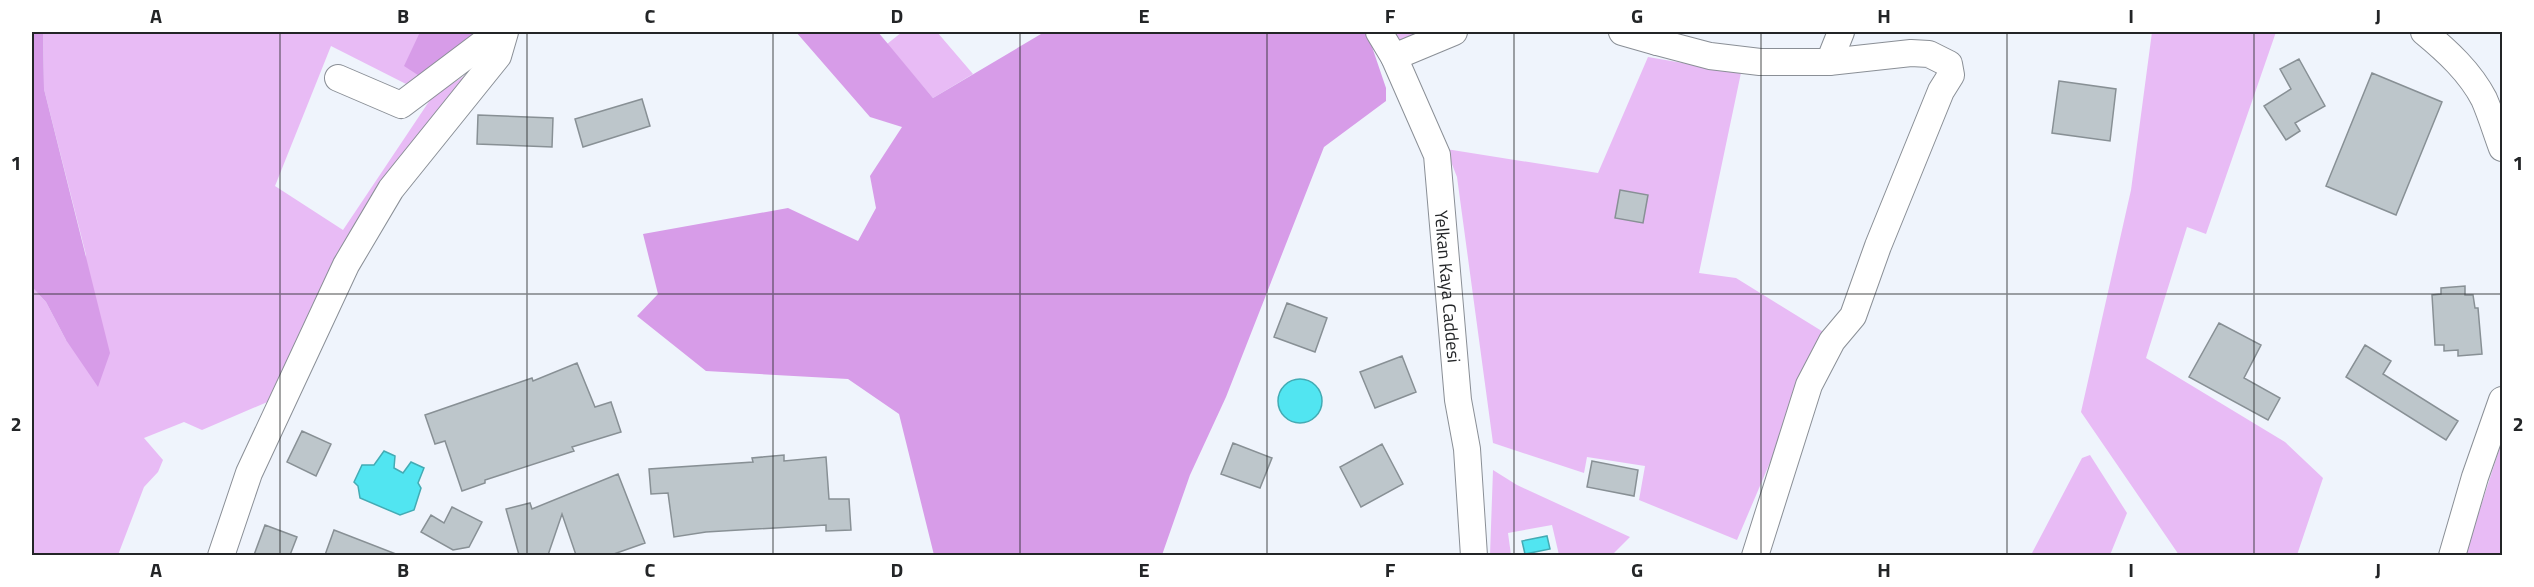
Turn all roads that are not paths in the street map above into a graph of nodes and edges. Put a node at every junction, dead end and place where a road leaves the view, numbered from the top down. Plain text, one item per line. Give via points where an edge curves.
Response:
1 (498, 32) edge
2 (505, 32) edge
3 (1380, 32) edge
4 (1454, 32) edge
5 (1622, 32) edge
6 (1841, 32) edge
7 (2424, 32) edge
8 (1659, 37) edge
9 (1394, 57) junction
10 (1829, 62) junction
11 (338, 78) dead end
12 (2502, 148) edge
13 (2502, 400) edge
14 (221, 555) edge
15 (1474, 555) edge
16 (1755, 555) edge
17 (2452, 555) edge

1 - 11 street via 402,105
2 - 14 street via 498,56 391,189 346,265 249,473
3 - 9 street, Yelkan Kaya Caddesi
4 - 9 street
5 - 8 street
6 - 10 street
7 - 12 street via 2472,79 2484,99
8 - 10 street via 1710,56 1780,63
9 - 15 street, Yelkan Kaya Caddesi via 1437,154
10 - 16 street via 1929,54 1949,64 1951,75 1941,91 1853,316 1832,341 1809,385
13 - 17 street

